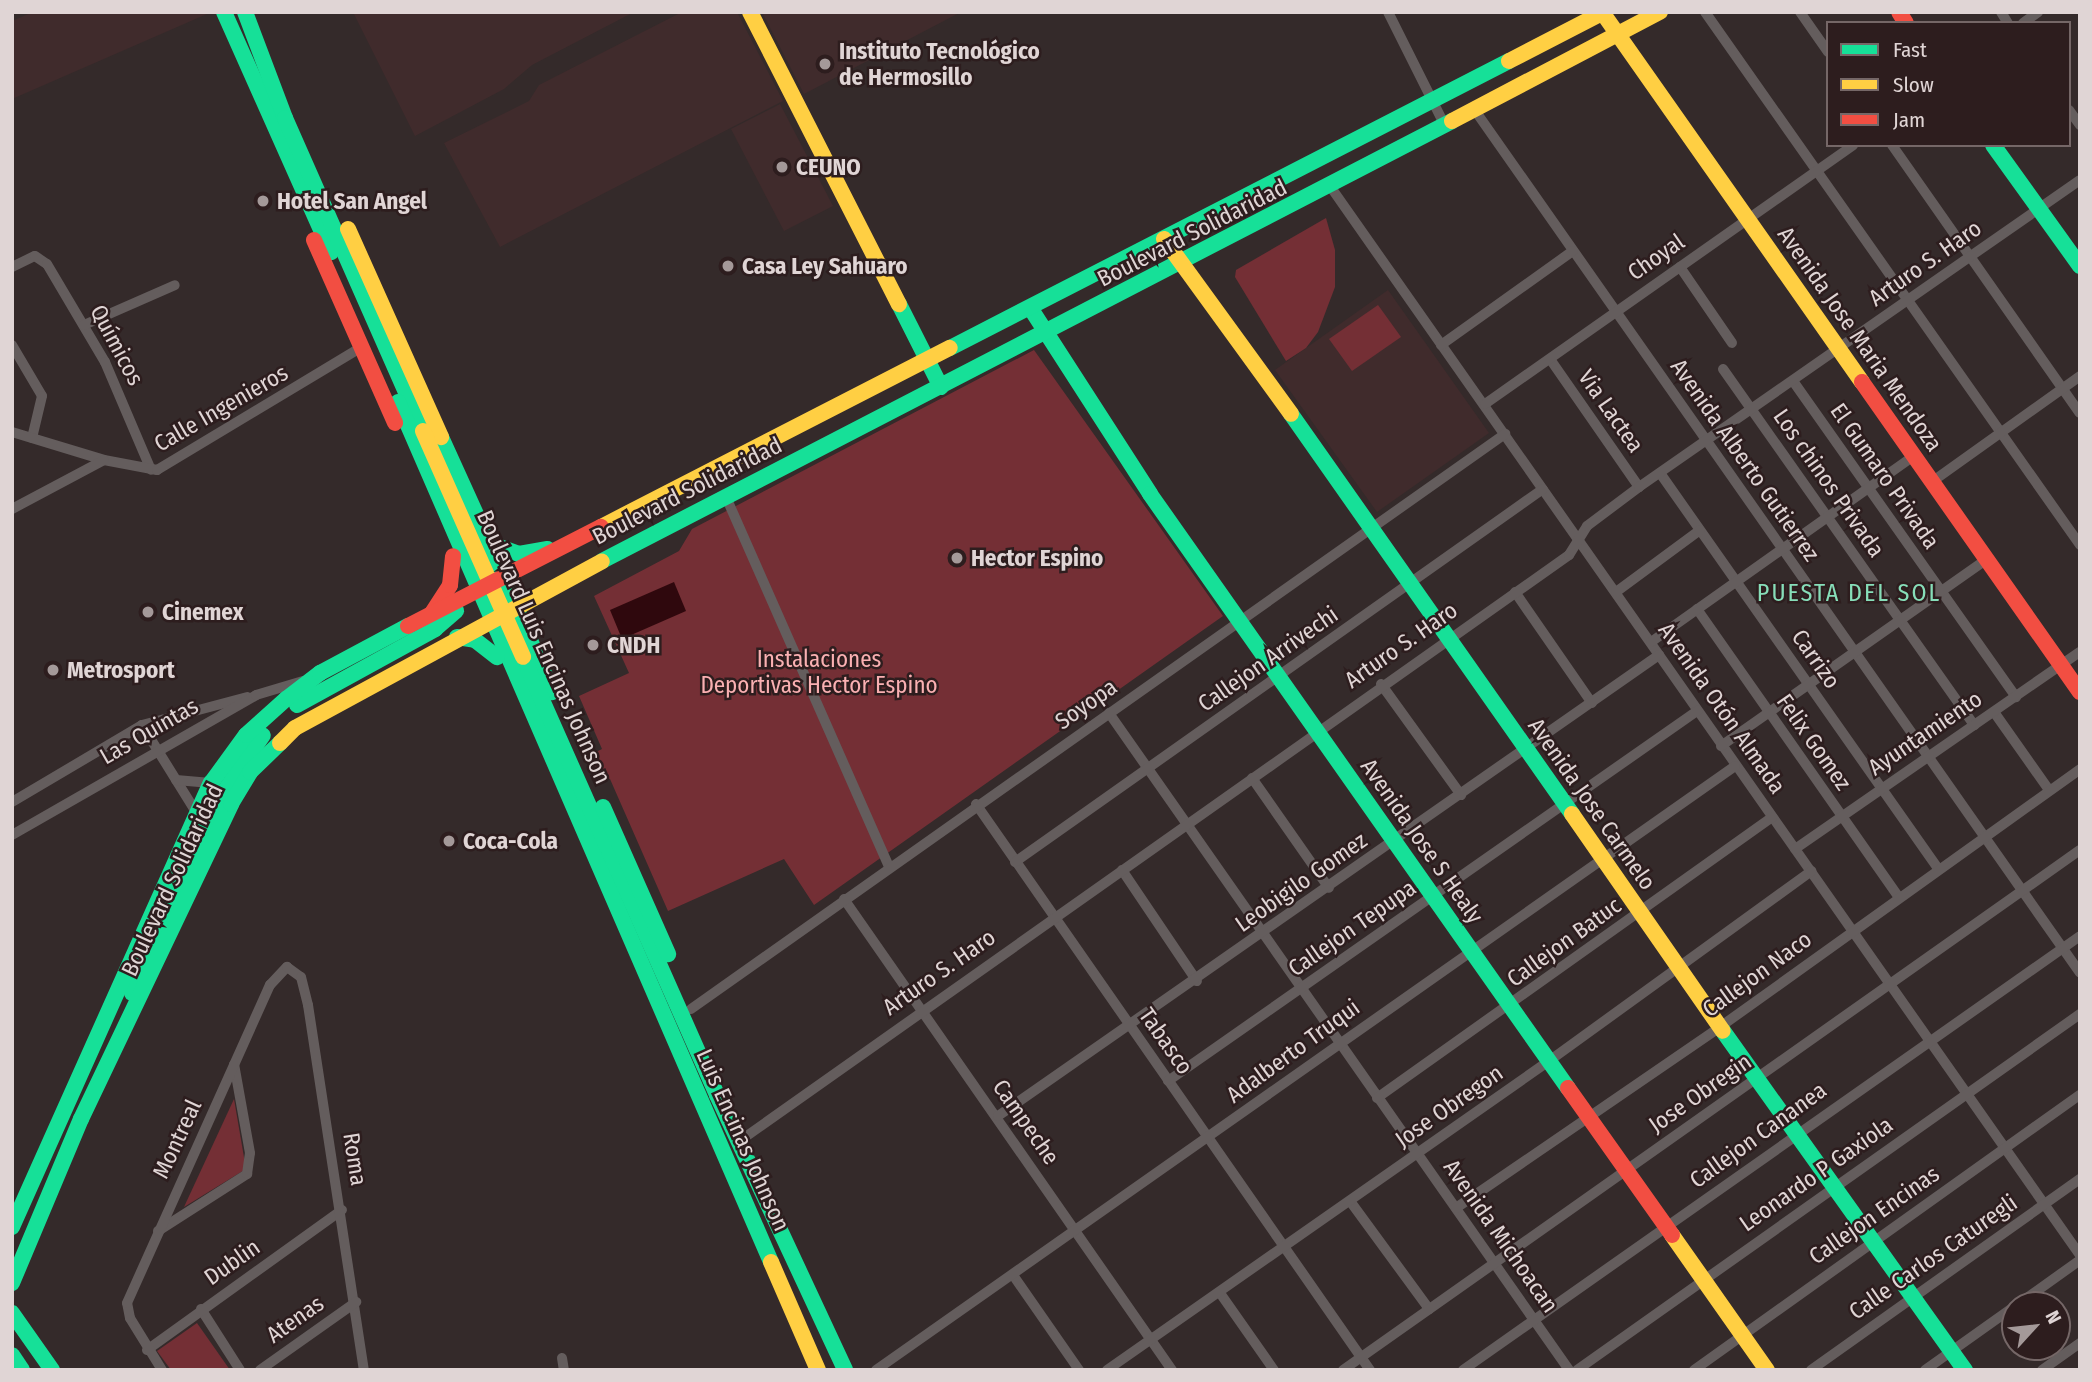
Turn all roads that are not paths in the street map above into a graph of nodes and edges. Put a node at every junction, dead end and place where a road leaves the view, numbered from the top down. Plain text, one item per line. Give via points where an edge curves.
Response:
1 (224, 12) edge
2 (245, 12) edge
3 (750, 12) edge
4 (1388, 12) edge
5 (1660, 12) edge
6 (1705, 12) edge
7 (1800, 12) edge
8 (1603, 13) edge
9 (1615, 35) junction
10 (1826, 49) edge
11 (244, 57) junction
12 (270, 75) junction
13 (1433, 99) junction
14 (1474, 109) junction
15 (1444, 124) junction
16 (1850, 147) edge
17 (1893, 147) edge
18 (1994, 147) edge
19 (1816, 171) junction
20 (2080, 180) edge
21 (1330, 186) junction
22 (2039, 208) junction
23 (1747, 219) junction
24 (1164, 239) junction
25 (1573, 251) junction
26 (1970, 257) junction
27 (1181, 264) junction
28 (12, 267) edge
29 (1680, 267) junction
30 (2080, 267) edge
31 (175, 285) dead end
32 (357, 296) junction
33 (1907, 301) junction
34 (1031, 309) junction
35 (1616, 311) junction
36 (84, 326) junction
37 (1045, 335) junction
38 (1732, 343) dead end
39 (12, 345) edge
40 (1441, 345) junction
41 (362, 347) junction
42 (1840, 349) junction
43 (17, 358) edge
44 (1550, 359) junction
45 (928, 361) junction
46 (1723, 369) dead end
47 (2080, 376) edge
48 (894, 378) junction
49 (1793, 381) junction
50 (941, 387) junction
51 (2062, 388) junction
52 (1485, 404) junction
53 (1752, 409) junction
54 (2080, 413) edge
55 (12, 432) edge
56 (2002, 432) junction
57 (1505, 434) junction
58 (32, 438) junction
59 (1705, 441) junction
60 (1915, 455) junction
61 (104, 460) junction
62 (151, 470) junction
63 (1660, 473) junction
64 (1933, 481) junction
65 (1639, 487) junction
66 (1543, 489) junction
67 (1868, 490) junction
68 (451, 492) junction
69 (726, 497) junction
70 (12, 509) edge
71 (1827, 518) junction
72 (1374, 529) junction
73 (1700, 530) junction
74 (1581, 540) junction
75 (489, 543) junction
76 (572, 543) junction
77 (2080, 545) edge
78 (1782, 549) junction
79 (453, 556) junction
80 (1987, 559) junction
81 (505, 578) junction
82 (1736, 581) junction
83 (1409, 583) junction
84 (545, 591) junction
85 (1515, 592) junction
86 (1616, 592) junction
87 (1942, 592) junction
88 (470, 596) junction
89 (517, 606) junction
90 (1697, 609) junction
91 (429, 617) junction
92 (1900, 620) junction
93 (1240, 621) junction
94 (483, 624) junction
95 (457, 637) junction
96 (1447, 637) junction
97 (531, 640) junction
98 (1651, 642) junction
99 (366, 648) junction
100 (2080, 652) edge
101 (1854, 653) junction
102 (1659, 655) junction
103 (497, 657) junction
104 (2061, 665) junction
105 (1281, 677) junction
106 (382, 678) junction
107 (313, 679) junction
108 (1381, 684) junction
109 (1808, 684) junction
110 (2080, 692) edge
111 (256, 695) junction
112 (2016, 697) junction
113 (1592, 703) junction
114 (531, 705) junction
115 (1697, 711) junction
116 (1768, 712) junction
117 (1994, 712) junction
118 (1110, 713) junction
119 (142, 725) junction
120 (1974, 725) junction
121 (1318, 730) junction
122 (1721, 746) junction
123 (1525, 749) junction
124 (156, 750) junction
125 (1927, 757) junction
126 (1735, 766) junction
127 (2080, 769) edge
128 (1146, 770) junction
129 (1252, 778) junction
130 (176, 779) junction
131 (211, 783) junction
132 (1880, 788) junction
133 (2049, 790) junction
134 (1461, 795) junction
135 (12, 802) edge
136 (976, 804) junction
137 (1565, 805) junction
138 (196, 812) junction
139 (1840, 816) junction
140 (1772, 817) junction
141 (1186, 825) junction
142 (12, 835) edge
143 (1984, 837) junction
144 (1395, 842) junction
145 (1795, 849) junction
146 (2080, 850) edge
147 (1603, 859) junction
148 (1015, 862) junction
149 (889, 867) junction
150 (1938, 869) junction
151 (1122, 870) junction
152 (1811, 872) junction
153 (1329, 888) junction
154 (2022, 891) junction
155 (1434, 897) junction
156 (1899, 897) junction
157 (845, 899) junction
158 (1641, 913) junction
159 (1054, 918) junction
160 (628, 928) joint
161 (1851, 931) junction
162 (1263, 934) junction
163 (2080, 936) edge
164 (2062, 948) junction
165 (1471, 951) junction
166 (1680, 968) junction
167 (283, 969) joint
168 (2080, 972) edge
169 (1197, 981) junction
170 (1889, 986) junction
171 (1301, 989) junction
172 (1511, 1006) junction
173 (921, 1009) junction
174 (687, 1014) junction
175 (2080, 1014) edge
176 (665, 1017) junction
177 (1130, 1025) junction
178 (1720, 1027) junction
179 (121, 1033) junction
180 (1929, 1040) junction
181 (1339, 1043) junction
182 (90, 1047) junction
183 (1549, 1061) junction
184 (234, 1064) junction
185 (1756, 1079) junction
186 (1168, 1081) junction
187 (1967, 1094) junction
188 (2080, 1096) edge
189 (1377, 1098) junction
190 (998, 1116) junction
191 (1589, 1117) junction
192 (81, 1119) junction
193 (1795, 1133) junction
194 (739, 1137) junction
195 (1208, 1138) junction
196 (2006, 1147) junction
197 (1417, 1154) junction
198 (1627, 1170) junction
199 (2080, 1178) edge
200 (1834, 1186) junction
201 (1350, 1202) junction
202 (2045, 1203) junction
203 (1456, 1209) junction
204 (342, 1210) junction
205 (13, 1222) edge
206 (1666, 1227) junction
207 (1075, 1230) junction
208 (158, 1231) junction
209 (1872, 1241) junction
210 (1285, 1247) junction
211 (2080, 1255) edge
212 (2080, 1260) edge
213 (1495, 1263) junction
214 (1013, 1275) junction
215 (1704, 1279) junction
216 (12, 1283) edge
217 (2037, 1291) edge
218 (1220, 1293) junction
219 (1913, 1297) junction
220 (356, 1302) junction
221 (201, 1309) junction
222 (1429, 1309) junction
223 (12, 1313) edge
224 (2001, 1317) edge
225 (1535, 1320) junction
226 (1743, 1336) junction
227 (1150, 1340) junction
228 (2080, 1343) edge
229 (148, 1350) junction
230 (1952, 1351) junction
231 (12, 1355) edge
232 (1361, 1357) junction
233 (22, 1370) edge
234 (52, 1370) edge
235 (162, 1370) edge
236 (240, 1370) edge
237 (260, 1370) edge
238 (364, 1370) edge
239 (818, 1370) edge
240 (845, 1370) edge
241 (876, 1370) edge
242 (1079, 1370) edge
243 (1107, 1370) edge
244 (1172, 1370) edge
245 (1274, 1370) edge
246 (1343, 1370) edge
247 (1370, 1370) edge
248 (1462, 1370) edge
249 (1569, 1370) edge
250 (1577, 1370) edge
251 (1694, 1370) edge
252 (1767, 1370) edge
253 (1811, 1370) edge
254 (1925, 1370) edge
255 (1965, 1370) edge
256 (2042, 1370) edge

1 - 11 main road
2 - 12 main road
3 - 45 main road
4 - 13 street
5 - 9 main road, Boulevard Solidaridad
6 - 19 street
7 - 10 street
8 - 9 main road, Avenida Jose Maria Mendoza
8 - 13 main road, Boulevard Solidaridad
9 - 14 main road, Boulevard Solidaridad
9 - 23 main road, Avenida Jose Maria Mendoza
11 - 32 main road
11 - 41 main road via 280,161
12 - 32 main road
12 - 75 main road via 298,118
13 - 15 street
13 - 24 main road, Boulevard Solidaridad
14 - 15 main road, Boulevard Solidaridad
14 - 25 street, Avenida Alberto Gutierrez
15 - 21 main road, Boulevard Solidaridad
16 - 19 street, Choyal
17 - 26 street
18 - 22 main road
19 - 23 street, Choyal
19 - 33 street
20 - 22 street, Arturo S. Haro
21 - 27 main road, Boulevard Solidaridad
21 - 40 street, Avenida Otón Almada
22 - 26 street, Arturo S. Haro
22 - 30 main road
23 - 29 street, Choyal
23 - 42 main road, Avenida Jose Maria Mendoza
24 - 27 main road, Avenida Jose Carmelo
24 - 34 main road, Boulevard Solidaridad
25 - 35 street, Avenida Alberto Gutierrez
25 - 40 street
26 - 33 street, Arturo S. Haro
26 - 51 street
27 - 37 main road, Boulevard Solidaridad
27 - 72 main road, Avenida Jose Carmelo
28 - 36 street, Químicos via 28,257 42,259
29 - 35 street, Choyal
29 - 38 street
31 - 36 street
32 - 68 main road, Boulevard Luis Encinas Johnson
32 - 114 main road, Boulevard Luis Encinas Johnson
33 - 42 street, Arturo S. Haro
33 - 56 street
34 - 37 main road, Avenida Jose S Healy
34 - 45 main road, Boulevard Solidaridad
35 - 44 street, Choyal
35 - 59 street, Avenida Alberto Gutierrez
36 - 62 street, Químicos
37 - 50 main road, Boulevard Solidaridad
37 - 93 main road, Avenida Jose S Healy
39 - 43 street
40 - 52 street, Avenida Otón Almada
41 - 62 street, Calle Ingenieros via 176,461
41 - 79 main road
42 - 49 street, Arturo S. Haro
42 - 60 main road, Avenida Jose Maria Mendoza
43 - 58 street via 42,396
44 - 52 street, Choyal
44 - 65 street, Via Lactea
45 - 48 main road, Boulevard Solidaridad
45 - 50 main road
46 - 53 street, Los chinos Privada
47 - 51 street
48 - 76 main road, Boulevard Solidaridad
48 - 114 main road via 866,403 530,576 512,605 512,623
49 - 53 street, Arturo S. Haro
49 - 67 street, El Gumaro Privada
50 - 69 main road, Boulevard Solidaridad
51 - 54 street
51 - 56 street
52 - 57 street, Avenida Otón Almada
53 - 59 street, Arturo S. Haro
53 - 71 street, Los chinos Privada
55 - 58 street, Calle Ingenieros
56 - 64 street
56 - 77 street
57 - 66 street, Avenida Otón Almada
57 - 72 street, Soyopa
58 - 61 street, Calle Ingenieros
59 - 63 street, Arturo S. Haro
59 - 78 street, Avenida Alberto Gutierrez
60 - 64 main road, Avenida Jose Maria Mendoza
60 - 67 street
61 - 62 street, Calle Ingenieros
61 - 70 street
63 - 65 street, Arturo S. Haro
63 - 73 street, Carrizo
64 - 80 main road, Avenida Jose Maria Mendoza
65 - 74 street, Arturo S. Haro via 1587,526
66 - 74 street, Avenida Otón Almada
66 - 83 street, Callejon Arrivechi
67 - 71 street
67 - 87 street, El Gumaro Privada
68 - 174 main road, Boulevard Luis Encinas Johnson
68 - 179 main road via 472,562 461,604 435,629 314,693 275,721 255,743 214,808 146,958
69 - 84 main road, Boulevard Solidaridad
69 - 149 street
71 - 78 street
71 - 92 street, Los chinos Privada
72 - 83 main road, Avenida Jose Carmelo
72 - 93 street, Soyopa
73 - 82 street, Carrizo
73 - 86 street
74 - 85 street, Arturo S. Haro via 1569,555
74 - 86 street, Avenida Otón Almada
75 - 76 main road via 519,554
75 - 81 main road
76 - 81 main road, Boulevard Solidaridad
78 - 82 street
78 - 101 street, Avenida Alberto Gutierrez
79 - 88 main road
79 - 91 main road via 450,585
80 - 87 street
80 - 104 main road, Avenida Jose Maria Mendoza
81 - 88 main road, Boulevard Solidaridad
81 - 89 main road
82 - 90 street
82 - 109 street, Carrizo
83 - 96 main road, Avenida Jose Carmelo
83 - 105 street, Callejon Arrivechi
84 - 89 main road, Boulevard Solidaridad
84 - 97 main road via 532,622
85 - 96 street, Arturo S. Haro
85 - 113 street
86 - 98 street, Avenida Otón Almada
87 - 92 street
87 - 112 street, El Gumaro Privada
88 - 91 main road, Boulevard Solidaridad
88 - 94 main road
89 - 94 main road, Boulevard Solidaridad
89 - 97 main road
90 - 98 street
90 - 116 street, Felix Gomez
91 - 99 main road, Boulevard Solidaridad
92 - 101 street
92 - 120 street, Los chinos Privada
93 - 105 main road, Avenida Jose S Healy
93 - 118 street, Soyopa
94 - 95 main road, Boulevard Solidaridad
94 - 103 main road
95 - 103 main road via 475,640
95 - 106 main road, Boulevard Solidaridad
96 - 108 street, Arturo S. Haro
96 - 123 main road, Avenida Jose Carmelo
97 - 174 main road
98 - 102 street, Avenida Otón Almada
99 - 106 main road via 377,660
99 - 107 main road, Boulevard Solidaridad
100 - 104 street, Ayuntamiento
101 - 109 street
101 - 125 street, Avenida Alberto Gutierrez
102 - 113 street, Leobigilo Gomez
102 - 115 street, Avenida Otón Almada
103 - 176 main road via 629,951
104 - 110 main road, Avenida Jose Maria Mendoza
104 - 112 street, Ayuntamiento
105 - 121 main road, Avenida Jose S Healy
105 - 128 street, Callejon Arrivechi
106 - 179 main road, Boulevard Solidaridad via 295,728 250,772
107 - 111 street, Las Quintas
107 - 131 main road, Boulevard Solidaridad via 246,736
108 - 121 street, Arturo S. Haro
108 - 134 street
109 - 116 street
109 - 132 street, Carrizo
111 - 119 street, Las Quintas
111 - 124 street, Las Quintas
112 - 117 street, Ayuntamiento
113 - 123 street, Leobigilo Gomez
114 - 160 main road, Boulevard Luis Encinas Johnson
115 - 122 street, Avenida Otón Almada
115 - 137 street, Callejon Tepupa
116 - 122 street
116 - 139 street, Felix Gomez
117 - 120 street, Ayuntamiento
117 - 133 street
118 - 128 street, Avenida Michoacan
118 - 136 street, Soyopa
119 - 124 street
119 - 135 street, Las Quintas
120 - 125 street, Ayuntamiento
121 - 129 street, Arturo S. Haro
121 - 144 main road, Avenida Jose S Healy
122 - 126 street, Avenida Otón Almada
123 - 134 street, Leobigilo Gomez
123 - 137 main road, Avenida Jose Carmelo
124 - 130 street
124 - 142 street, Las Quintas
125 - 132 street, Ayuntamiento
125 - 143 street, Avenida Alberto Gutierrez
126 - 140 street, Avenida Otón Almada
126 - 147 street, Adalberto Truqui
127 - 133 street, Callejon Naco
128 - 141 street, Avenida Michoacan
128 - 148 street, Callejon Arrivechi
129 - 141 street, Arturo S. Haro
129 - 153 street
130 - 131 street
130 - 138 street
131 - 138 main road, Boulevard Solidaridad
132 - 139 street, Ayuntamiento
132 - 150 street, Carrizo
133 - 143 street, Callejon Naco
134 - 144 street, Leobigilo Gomez
136 - 148 street, Tabasco
136 - 149 street, Soyopa
137 - 147 main road, Avenida Jose Carmelo
137 - 155 street, Callejon Tepupa
138 - 182 main road, Boulevard Solidaridad
139 - 145 street, Ayuntamiento
139 - 156 street, Felix Gomez
140 - 145 street, Avenida Otón Almada
140 - 158 street, Callejon Batuc
141 - 151 street, Arturo S. Haro
141 - 162 street, Avenida Michoacan
143 - 150 street, Callejon Naco
143 - 154 street, Avenida Alberto Gutierrez
144 - 153 street, Leobigilo Gomez
144 - 155 main road, Avenida Jose S Healy
145 - 152 street, Avenida Otón Almada
146 - 154 street, Jose Obregin
147 - 158 main road, Avenida Jose Carmelo
147 - 165 street, Adalberto Truqui
148 - 159 street, Tabasco
149 - 157 street, Soyopa
150 - 156 street, Callejon Naco
151 - 159 street, Arturo S. Haro
151 - 169 street
152 - 161 street, Avenida Otón Almada
152 - 166 street, Jose Obregon
153 - 162 street, Leobigilo Gomez
154 - 164 street, Avenida Alberto Gutierrez
154 - 170 street, Jose Obregin
155 - 165 main road, Avenida Jose S Healy
155 - 171 street, Callejon Tepupa
156 - 161 street, Callejon Naco
157 - 173 street, Campeche
157 - 174 street, Soyopa
158 - 166 main road, Avenida Jose Carmelo
158 - 172 street, Callejon Batuc
159 - 173 street, Arturo S. Haro
159 - 177 street, Tabasco
160 - 176 main road, Luis Encinas Johnson
161 - 170 street, Avenida Otón Almada
161 - 178 street, Callejon Naco
162 - 169 street, Leobigilo Gomez
162 - 171 street, Avenida Michoacan
163 - 164 street, Callejon Cananea
164 - 168 street, Avenida Alberto Gutierrez
164 - 180 street, Callejon Cananea
165 - 172 main road, Avenida Jose S Healy
165 - 181 street, Adalberto Truqui
166 - 178 main road, Avenida Jose Carmelo
166 - 183 street, Jose Obregon
167 - 184 street, Montreal via 270,985
167 - 204 street, Roma via 296,971 304,986
169 - 177 street, Leobigilo Gomez
170 - 180 street, Avenida Otón Almada
170 - 185 street, Jose Obregin
171 - 181 street, Avenida Michoacan
171 - 186 street, Callejon Tepupa
172 - 183 main road, Avenida Jose S Healy
172 - 189 street, Callejon Batuc
173 - 190 street, Campeche
173 - 194 street, Arturo S. Haro
174 - 194 main road, Luis Encinas Johnson
175 - 187 street, Leonardo P Gaxiola
176 - 239 main road, Luis Encinas Johnson
177 - 186 street, Tabasco
177 - 190 street, Leobigilo Gomez
178 - 185 main road, Avenida Jose Carmelo
178 - 191 street, Callejon Naco
179 - 192 main road, Boulevard Solidaridad
180 - 187 street, Avenida Otón Almada
180 - 193 street, Callejon Cananea
181 - 189 street, Avenida Michoacan
181 - 195 street, Adalberto Truqui
182 - 192 main road via 90,1068 76,1112
182 - 205 main road, Boulevard Solidaridad
183 - 191 main road, Avenida Jose S Healy
183 - 197 street, Jose Obregon
184 - 208 street, Montreal
184 - 208 street, Montreal via 250,1153 247,1174
185 - 193 main road, Avenida Jose Carmelo
185 - 198 street, Jose Obregin
186 - 195 street, Tabasco
187 - 196 street, Avenida Otón Almada
187 - 200 street, Leonardo P Gaxiola
188 - 196 street, Callejon Encinas
189 - 197 street, Avenida Michoacan
190 - 207 street, Campeche
191 - 198 main road, Avenida Jose S Healy
191 - 203 street, Callejon Naco
192 - 216 main road, Boulevard Solidaridad
193 - 200 main road, Avenida Jose Carmelo
193 - 206 street, Callejon Cananea
194 - 240 main road, Luis Encinas Johnson
195 - 207 street, Adalberto Truqui
195 - 210 street, Tabasco
196 - 202 street, Avenida Otón Almada
196 - 209 street, Callejon Encinas
197 - 201 street, Jose Obregon
197 - 203 street, Avenida Michoacan
198 - 206 main road, Avenida Jose S Healy
198 - 213 street, Jose Obregin
199 - 202 street, Calle Carlos Caturegli
200 - 209 main road, Avenida Jose Carmelo
200 - 215 street, Leonardo P Gaxiola
201 - 210 street, Jose Obregon
201 - 222 street
202 - 211 street, Avenida Otón Almada
202 - 219 street, Calle Carlos Caturegli
203 - 213 street, Avenida Michoacan
204 - 220 street, Roma
204 - 221 street, Dublin
206 - 215 main road, Avenida Jose S Healy
206 - 225 street, Callejon Cananea
207 - 214 street, Adalberto Truqui
207 - 227 street, Campeche
208 - 229 street, Montreal via 127,1303
209 - 219 main road, Avenida Jose Carmelo
209 - 226 street, Callejon Encinas
210 - 218 street, Jose Obregon
210 - 232 street, Tabasco
212 - 217 street
213 - 222 street, Jose Obregin
213 - 225 street, Avenida Michoacan
214 - 241 street, Adalberto Truqui
214 - 242 street
215 - 226 main road, Avenida Jose S Healy
215 - 250 street, Leonardo P Gaxiola
218 - 227 street, Jose Obregon
218 - 245 street
219 - 230 main road, Avenida Jose Carmelo
219 - 253 street, Calle Carlos Caturegli
220 - 237 street, Atenas
220 - 238 street, Roma
221 - 229 street, Dublin
221 - 236 street
222 - 232 street, Jose Obregin
223 - 234 main road
224 - 230 street
225 - 248 street, Callejon Cananea
225 - 249 street, Avenida Michoacan
226 - 251 street, Callejon Encinas
226 - 252 main road, Avenida Jose S Healy
227 - 243 street, Jose Obregon
227 - 244 street, Campeche
228 - 256 street
229 - 235 street, Montreal
230 - 254 street
230 - 255 main road, Avenida Jose Carmelo
231 - 233 main road
232 - 246 street, Jose Obregin
232 - 247 street, Tabasco

